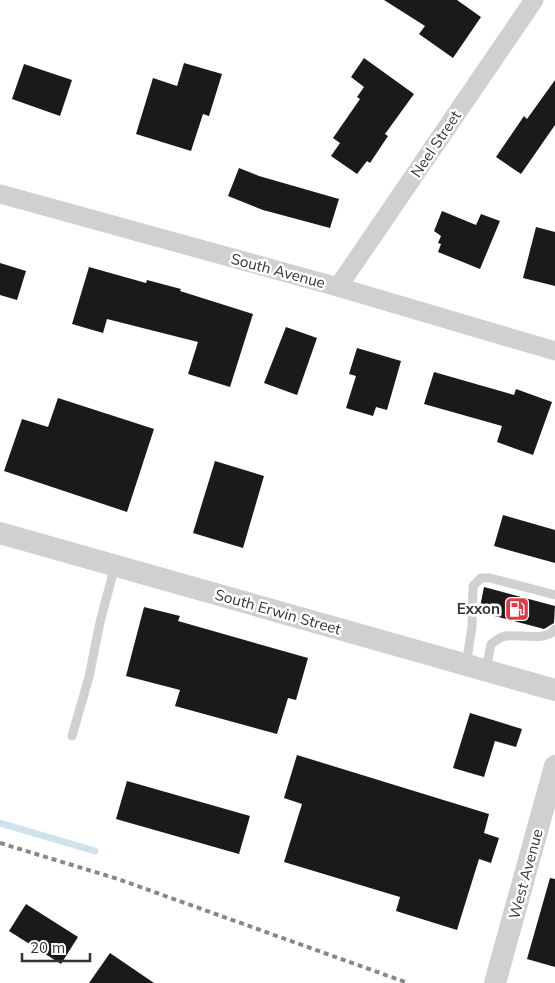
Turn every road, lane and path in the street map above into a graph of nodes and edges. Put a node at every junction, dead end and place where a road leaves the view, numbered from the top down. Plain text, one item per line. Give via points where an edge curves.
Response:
1 (534, 0) edge
2 (0, 194) edge
3 (338, 287) junction
4 (555, 351) edge
5 (0, 534) edge
6 (115, 566) junction
7 (555, 595) edge
8 (555, 629) edge
9 (476, 668) junction
10 (555, 690) edge
11 (72, 736) dead end
12 (555, 766) edge
13 (495, 983) edge

1 - 3 street, Neel Street
2 - 3 street, South Avenue
3 - 4 street, South Avenue
5 - 6 street, South Erwin Street
6 - 9 street, South Erwin Street
6 - 11 lane
7 - 9 lane via 481,578 473,586
8 - 9 lane via 545,636 503,636 491,644
9 - 10 street, South Erwin Street
12 - 13 street, West Avenue

